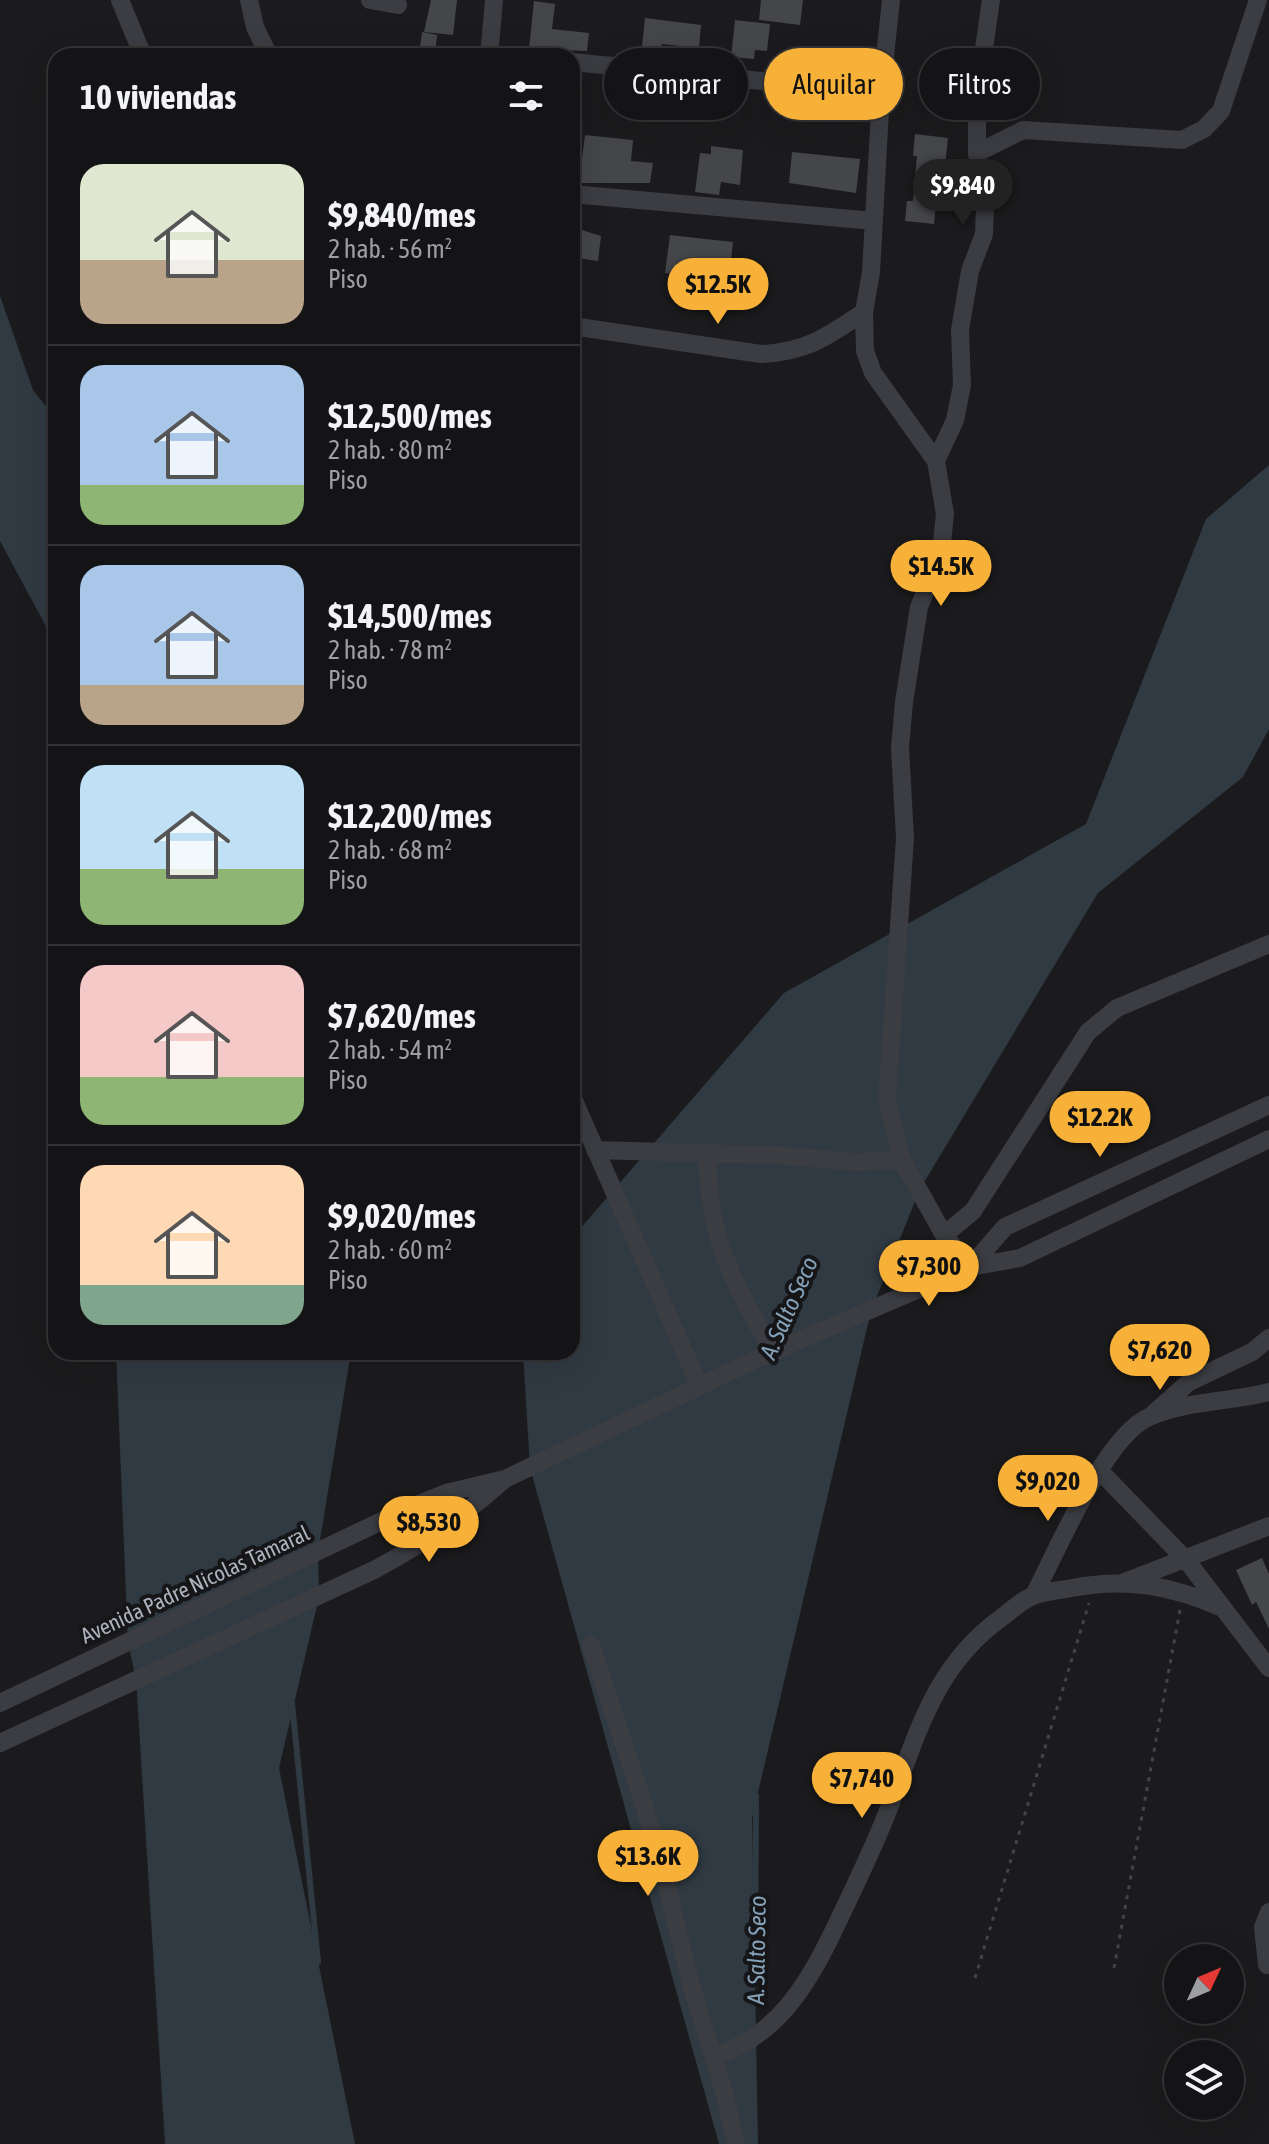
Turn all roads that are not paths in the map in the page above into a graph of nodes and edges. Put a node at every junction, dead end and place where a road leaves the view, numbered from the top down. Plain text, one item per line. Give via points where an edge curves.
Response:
1 (120, 0) edge
2 (249, 0) edge
3 (370, 0) edge
4 (494, 0) edge
5 (891, 0) edge
6 (991, 0) edge
7 (1258, 0) edge
8 (398, 5) dead end
9 (140, 48) edge
10 (265, 48) edge
11 (490, 48) edge
12 (886, 48) edge
13 (580, 63) edge
14 (764, 81) edge
15 (880, 120) edge
16 (977, 153) junction
17 (580, 195) edge
18 (874, 221) junction
19 (864, 312) junction
20 (580, 327) edge
21 (936, 461) junction
22 (1269, 944) edge
23 (1269, 1105) edge
24 (580, 1115) edge
25 (1228, 1123) junction
26 (1269, 1139) edge
27 (595, 1150) junction
28 (1241, 1153) junction
29 (708, 1156) junction
30 (902, 1160) junction
31 (944, 1235) junction
32 (970, 1267) junction
33 (1269, 1338) edge
34 (773, 1352) junction
35 (699, 1385) junction
36 (1269, 1392) edge
37 (1151, 1416) junction
38 (1099, 1470) junction
39 (505, 1479) junction
40 (1269, 1526) edge
41 (1187, 1561) junction
42 (1122, 1583) junction
43 (1034, 1595) junction
44 (1220, 1607) junction
45 (178, 1620) junction
46 (591, 1645) dead end
47 (193, 1653) junction
48 (1269, 1668) edge
49 (0, 1703) edge
50 (0, 1743) edge
51 (1269, 1912) edge
52 (1267, 1965) dead end
53 (714, 2056) junction
54 (736, 2144) edge

1 - 9 street
2 - 10 street
3 - 8 street
4 - 11 street
5 - 12 street
6 - 16 street via 977,97
7 - 16 street via 1221,111 1204,129 1182,140 1023,130
13 - 14 street
15 - 18 street
16 - 21 street via 984,234 970,271 960,330 962,385 955,420
17 - 18 street
18 - 19 street
19 - 20 street via 823,340 791,353 761,354
19 - 21 street via 865,351 873,373
21 - 30 street via 945,514 941,552 919,607 900,748 905,838 887,1100
22 - 31 street via 1117,1008 1088,1032 973,1211
23 - 25 street
24 - 27 street
25 - 28 street
25 - 32 street via 1005,1227
26 - 28 street
27 - 29 street
27 - 35 street
28 - 32 street via 1020,1258
29 - 30 street
29 - 34 street via 707,1197 717,1236
30 - 31 street
31 - 32 street
32 - 34 street
33 - 37 street via 1252,1352 1189,1382
34 - 35 street
35 - 39 street
36 - 37 street
37 - 38 street via 1130,1427
38 - 41 street
38 - 43 street
39 - 45 street, Avenida Padre Nicolas Tamaral via 423,1502
39 - 47 street via 424,1543
40 - 41 street
41 - 42 street via 1153,1568
41 - 44 street
42 - 43 street
42 - 44 street via 1184,1591
43 - 53 street via 984,1631 944,1674 872,1852 799,1994 766,2030
44 - 48 street
45 - 47 street
45 - 49 street, Avenida Padre Nicolas Tamaral
46 - 53 street via 657,1845
47 - 50 street
51 - 52 street via 1263,1927
53 - 54 street

